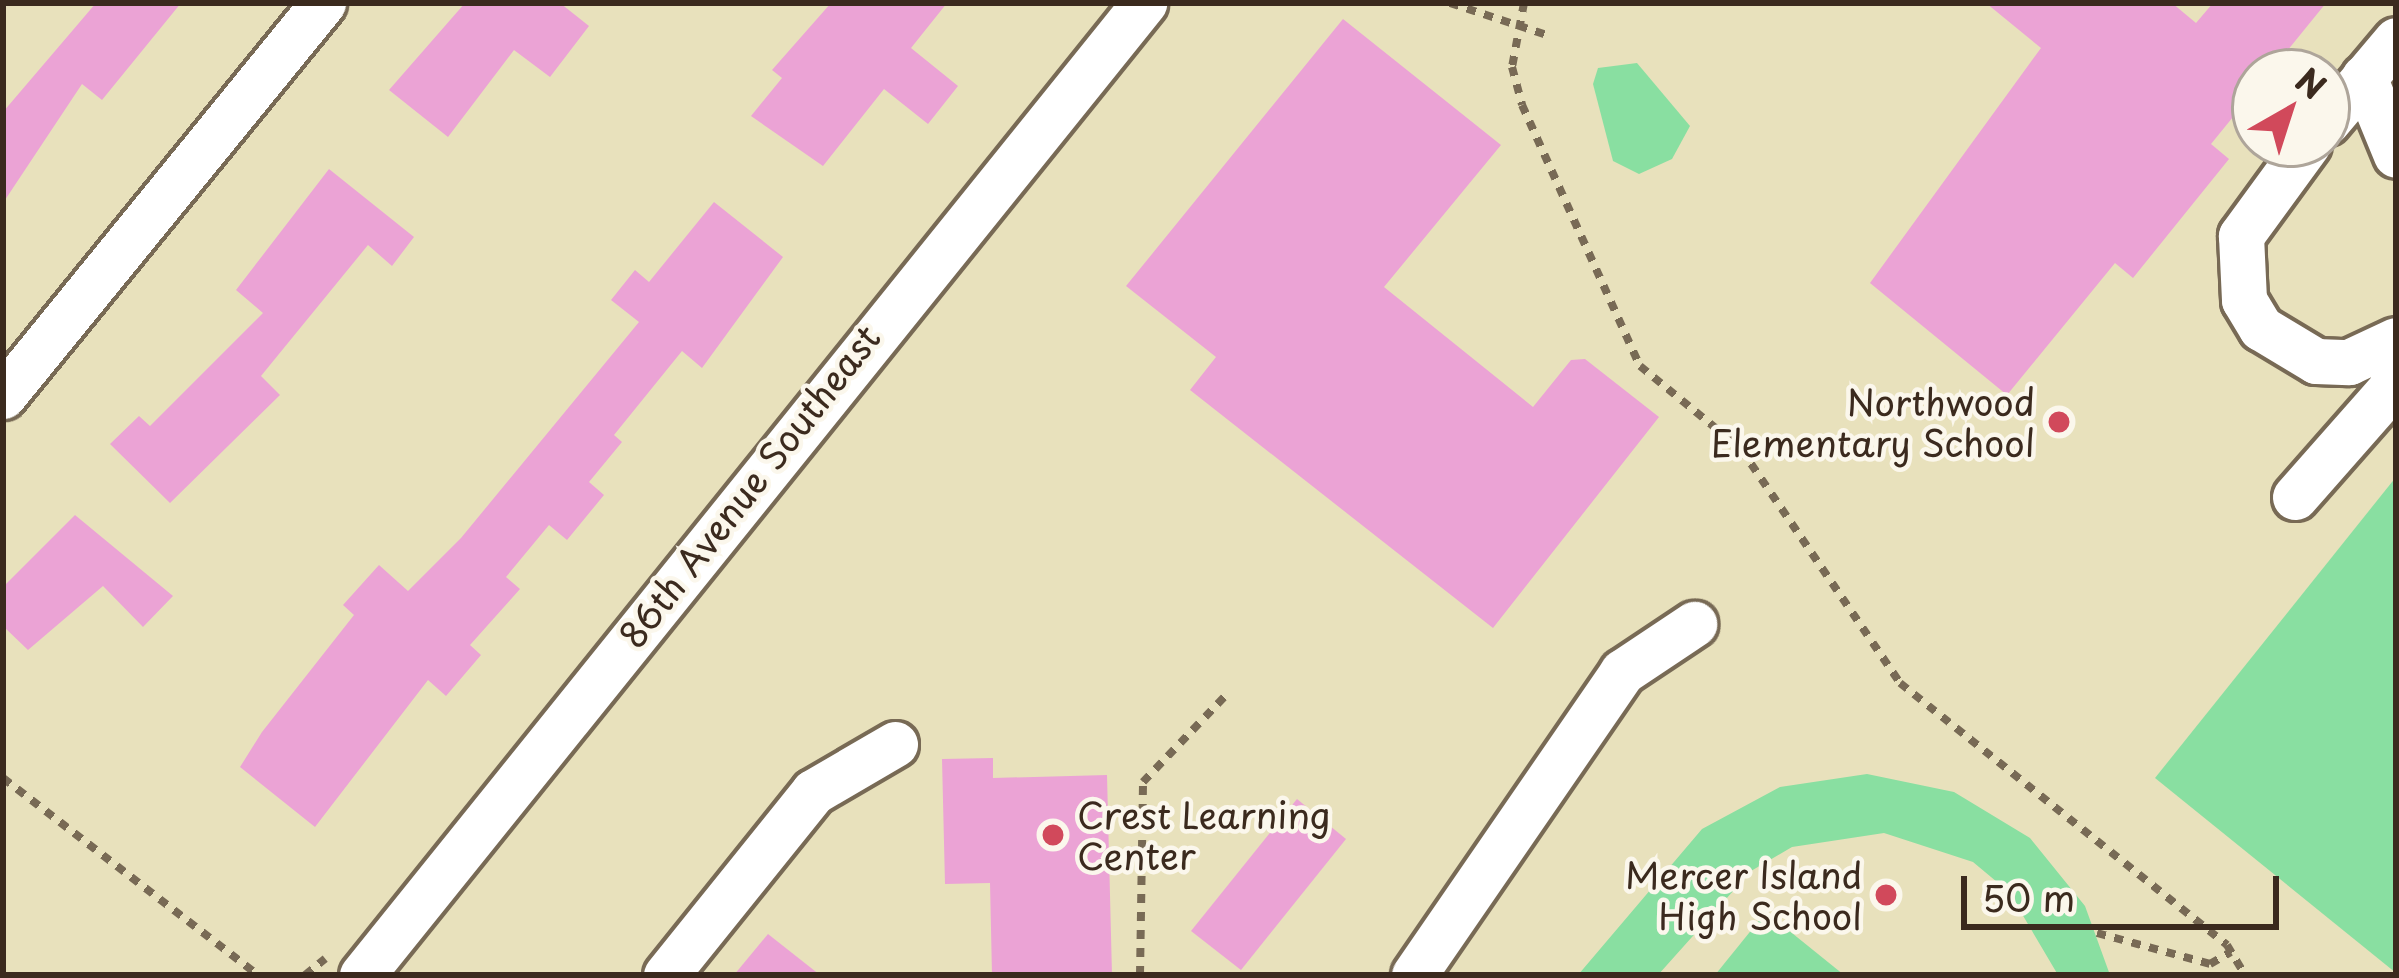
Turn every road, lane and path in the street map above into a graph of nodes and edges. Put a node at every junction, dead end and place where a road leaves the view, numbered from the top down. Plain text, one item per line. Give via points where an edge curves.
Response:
1 (322, 3) edge
2 (1144, 3) edge
3 (1450, 3) edge
4 (1524, 3) edge
5 (1516, 17) junction
6 (1547, 35) dead end
7 (2396, 40) edge
8 (2364, 77) junction
9 (2351, 93) edge
10 (2396, 155) edge
11 (2291, 168) edge
12 (2394, 342) edge
13 (3, 396) edge
14 (2295, 496) dead end
15 (1694, 624) dead end
16 (1228, 693) dead end
17 (895, 744) dead end
18 (3, 778) edge
19 (2097, 933) dead end
20 (2231, 952) junction
21 (258, 975) edge
22 (362, 975) edge
23 (666, 975) edge
24 (1141, 975) edge
25 (1414, 975) edge
26 (2246, 975) edge

1 - 13 street
2 - 22 street, 86th Avenue Southeast
3 - 5 path
4 - 5 path
5 - 6 path
5 - 20 path via 1522,105 1640,366 1741,449 1900,682
7 - 8 street
8 - 9 street
8 - 10 street
11 - 12 street via 2241,236 2243,300 2260,328 2316,361 2349,362
12 - 14 street via 2393,386
15 - 25 street via 1622,672
16 - 24 path via 1143,782
17 - 23 street via 814,793
18 - 21 path
19 - 20 path via 2210,964
20 - 26 path

